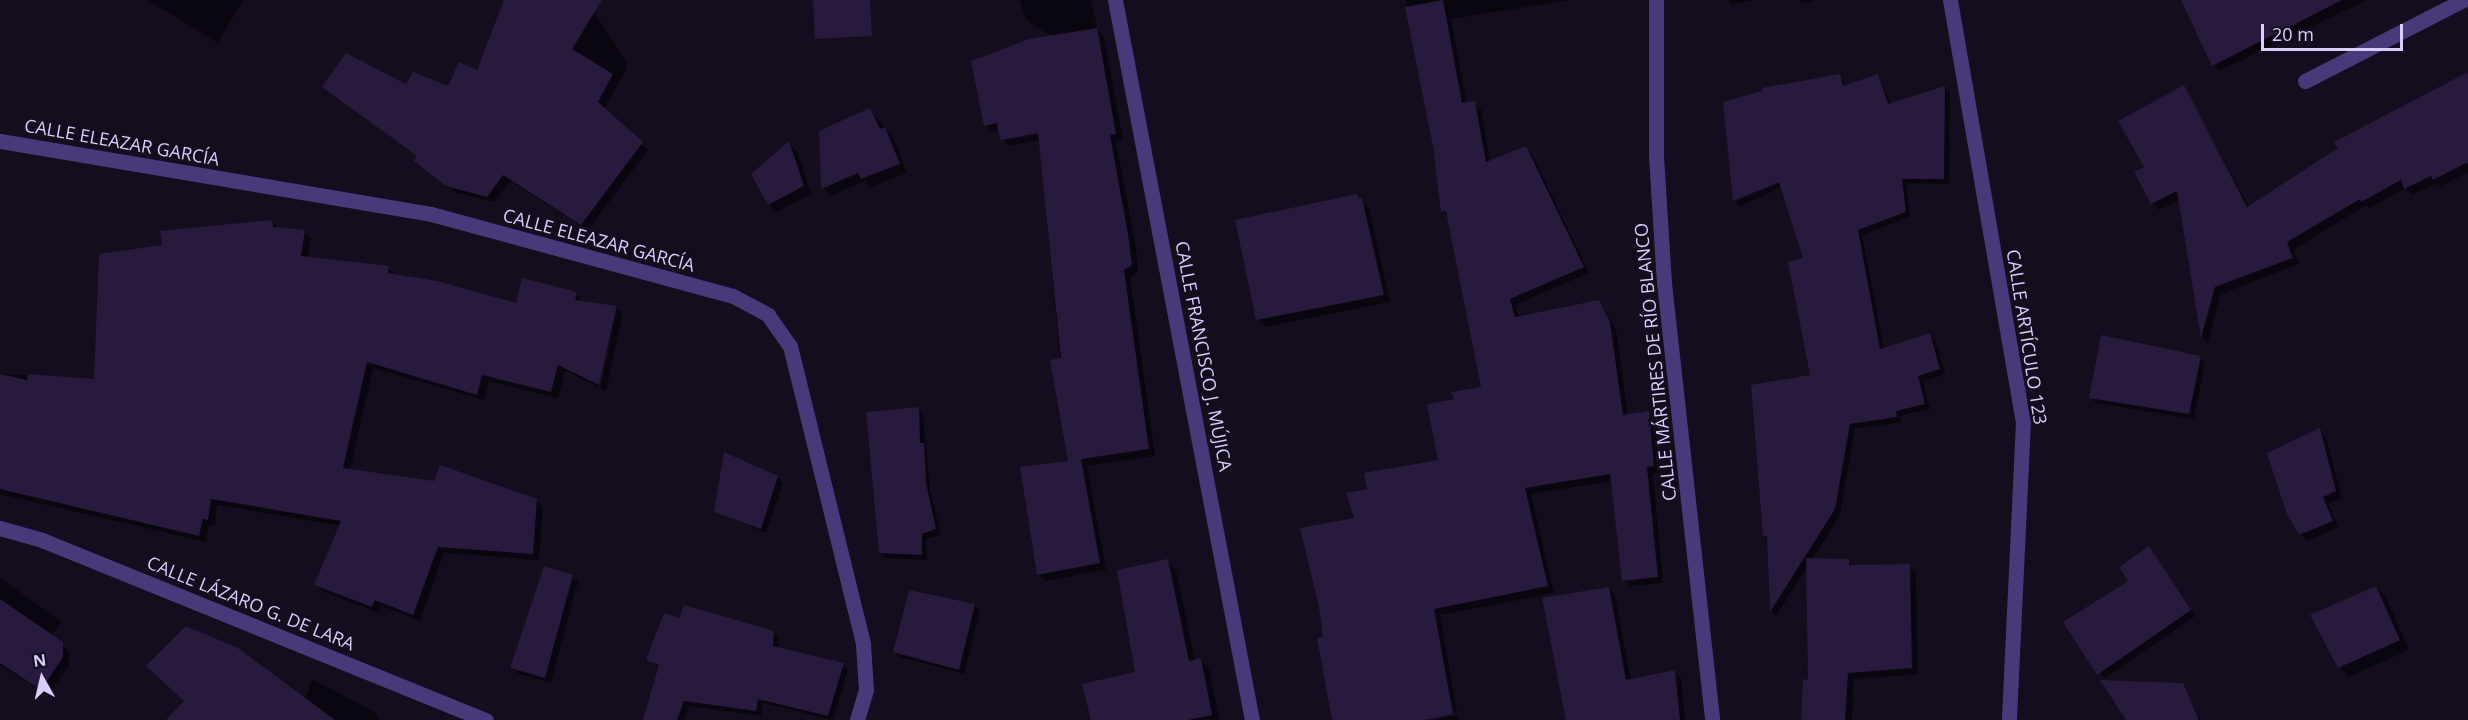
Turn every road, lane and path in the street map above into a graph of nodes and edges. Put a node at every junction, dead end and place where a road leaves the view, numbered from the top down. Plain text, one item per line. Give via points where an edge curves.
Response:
1 (1115, 0) edge
2 (1656, 0) edge
3 (1950, 0) edge
4 (2463, 0) edge
5 (2305, 81) dead end
6 (0, 141) edge
7 (0, 528) edge
8 (486, 720) edge
9 (857, 720) edge
10 (1252, 720) edge
11 (1712, 720) edge
12 (2009, 720) edge

1 - 10 street, CALLE FRANCISCO J. MÚJICA
2 - 11 street, CALLE MÁRTIRES DE RÍO BLANCO via 1656,156 1664,283
3 - 12 street, CALLE ARTÍCULO 123 via 2024,421
4 - 5 street
6 - 9 street, CALLE ELEAZAR GARCÍA via 431,214 733,296 768,315 790,346 863,644 866,690
7 - 8 street, CALLE LÁZARO G. DE LARA via 42,540

